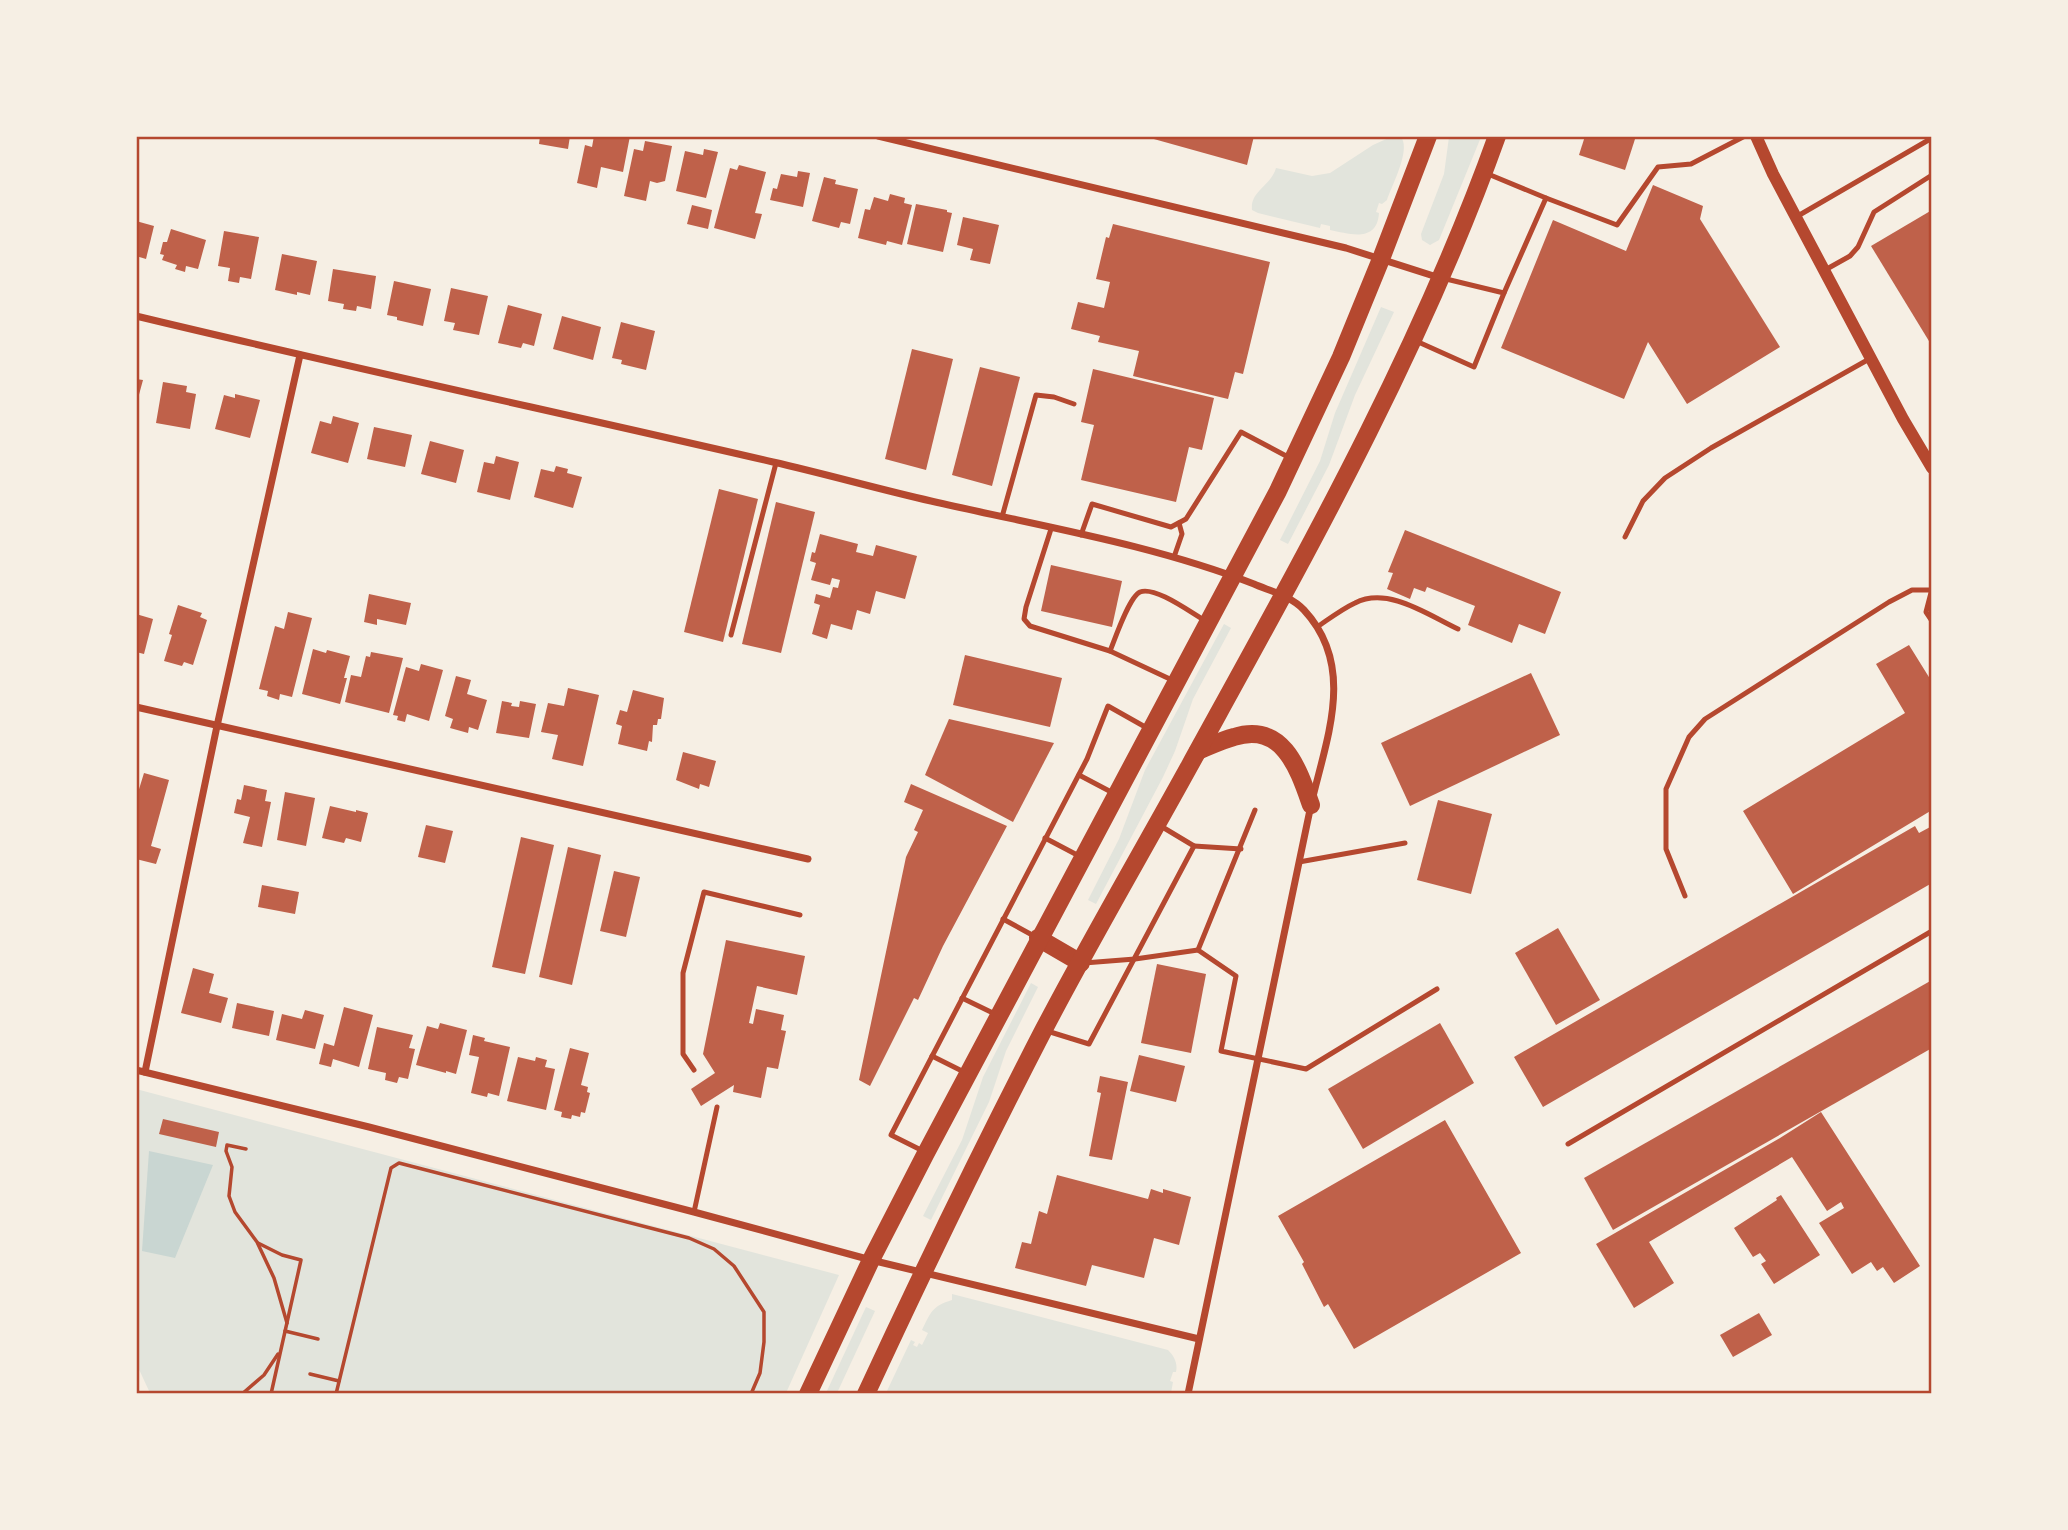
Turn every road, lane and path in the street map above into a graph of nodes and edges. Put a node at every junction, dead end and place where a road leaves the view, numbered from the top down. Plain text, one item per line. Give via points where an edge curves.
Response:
1 (878, 136) edge
2 (1428, 136) edge
3 (1497, 136) edge
4 (1745, 136) edge
5 (1756, 136) edge
6 (1931, 138) edge
7 (1483, 172) junction
8 (1931, 175) edge
9 (1546, 198) junction
10 (1796, 217) junction
11 (1381, 259) junction
12 (1825, 270) junction
13 (1441, 278) junction
14 (1504, 293) junction
15 (136, 316) edge
16 (1413, 340) junction
17 (300, 355) junction
18 (1871, 358) junction
19 (1074, 404) dead end
20 (1293, 459) junction
21 (776, 463) junction
22 (1931, 468) edge
23 (1002, 517) junction
24 (1179, 523) junction
25 (1051, 529) junction
26 (1081, 535) junction
27 (1625, 537) dead end
28 (1174, 557) junction
29 (1231, 575) junction
30 (1931, 589) edge
31 (1283, 596) junction
32 (1931, 621) edge
33 (1207, 622) junction
34 (1317, 627) junction
35 (1458, 629) dead end
36 (731, 635) dead end
37 (1110, 651) junction
38 (1175, 681) junction
39 (136, 707) edge
40 (217, 726) junction
41 (1149, 729) junction
42 (1198, 751) junction
43 (1079, 775) junction
44 (1115, 794) junction
45 (1311, 805) junction
46 (1255, 810) dead end
47 (1158, 824) junction
48 (1045, 838) junction
49 (1405, 843) dead end
50 (1194, 846) junction
51 (1241, 849) junction
52 (1081, 857) junction
53 (808, 859) dead end
54 (1299, 862) junction
55 (1685, 896) dead end
56 (800, 915) dead end
57 (1003, 919) junction
58 (1931, 931) edge
59 (1038, 938) junction
60 (1198, 950) junction
61 (1135, 959) junction
62 (1081, 963) junction
63 (1437, 989) dead end
64 (962, 998) junction
65 (998, 1016) junction
66 (1044, 1030) junction
67 (932, 1056) junction
68 (1258, 1059) junction
69 (694, 1070) dead end
70 (141, 1071) edge
71 (967, 1073) junction
72 (718, 1107) dead end
73 (1568, 1144) dead end
74 (246, 1149) dead end
75 (926, 1153) junction
76 (695, 1212) junction
77 (257, 1242) junction
78 (871, 1260) junction
79 (923, 1272) junction
80 (287, 1322) junction
81 (285, 1331) junction
82 (318, 1339) dead end
83 (1199, 1339) junction
84 (280, 1350) junction
85 (310, 1374) dead end
86 (339, 1381) junction
87 (242, 1394) edge
88 (271, 1394) edge
89 (336, 1394) edge
90 (751, 1394) edge
91 (808, 1394) edge
92 (866, 1394) edge
93 (1188, 1394) edge

1 - 11 street
2 - 11 main road
3 - 7 main road
4 - 9 lane via 1692,164 1658,167 1617,226
5 - 10 street
6 - 10 lane
7 - 9 lane
7 - 13 main road
8 - 12 lane via 1874,212 1858,247
9 - 14 lane
10 - 12 street
11 - 13 street
11 - 20 main road
12 - 18 street
13 - 14 lane
13 - 16 main road
14 - 16 lane via 1474,367
15 - 17 street
16 - 31 main road
17 - 21 street
17 - 40 street
18 - 22 street
18 - 27 lane via 1665,478 1643,501
19 - 23 lane via 1036,395
20 - 24 lane via 1241,432 1186,519
20 - 29 main road
21 - 23 street
21 - 36 lane
23 - 25 street
24 - 26 lane via 1171,527 1092,504
24 - 28 lane via 1182,534
25 - 26 street
25 - 37 lane via 1024,619 1030,626
26 - 28 street
28 - 29 street
29 - 31 street
29 - 33 main road
30 - 32 lane via 1926,612
30 - 55 lane via 1912,590 1889,602 1705,719 1689,737 1666,789 1666,849
31 - 34 street via 1301,607
31 - 42 main road
33 - 37 lane via 1154,591 1142,591 1130,606
33 - 38 main road
34 - 35 lane via 1356,602 1376,597 1399,602
34 - 45 street via 1329,651 1336,682
37 - 38 lane
38 - 41 main road
39 - 40 street
40 - 53 street
40 - 70 street
41 - 43 lane via 1108,706
41 - 44 main road
42 - 45 main road via 1235,736 1265,736 1287,750
42 - 47 main road
43 - 44 lane
43 - 48 lane
44 - 52 main road
45 - 54 street
46 - 51 lane
47 - 50 lane
47 - 62 main road
48 - 52 lane
48 - 57 lane
49 - 54 lane
50 - 51 lane
50 - 61 lane
51 - 60 lane
52 - 59 main road
54 - 68 street
56 - 69 lane via 704,892 683,973 683,1054
57 - 59 lane
57 - 64 lane
58 - 73 lane
59 - 62 main road
59 - 65 main road
60 - 61 lane
60 - 68 lane via 1236,976 1222,1051
61 - 62 lane
61 - 66 lane via 1089,1044
62 - 66 main road
63 - 68 lane via 1306,1069
64 - 65 lane
64 - 67 lane
65 - 71 main road
66 - 79 main road
67 - 71 lane
67 - 75 lane via 891,1135
68 - 83 street
70 - 76 street
71 - 75 main road
72 - 76 lane
74 - 77 path via 227,1145 232,1167 229,1196
75 - 78 main road
76 - 78 street
77 - 80 path
77 - 80 path via 301,1260
78 - 79 street
78 - 91 main road
79 - 83 street
79 - 92 main road
80 - 81 path
81 - 82 path
81 - 84 path
83 - 93 street
84 - 87 path via 264,1376
84 - 88 path
85 - 86 path
86 - 89 path
86 - 90 path via 391,1168 399,1163 689,1238 714,1249 734,1266 764,1312 765,1342

